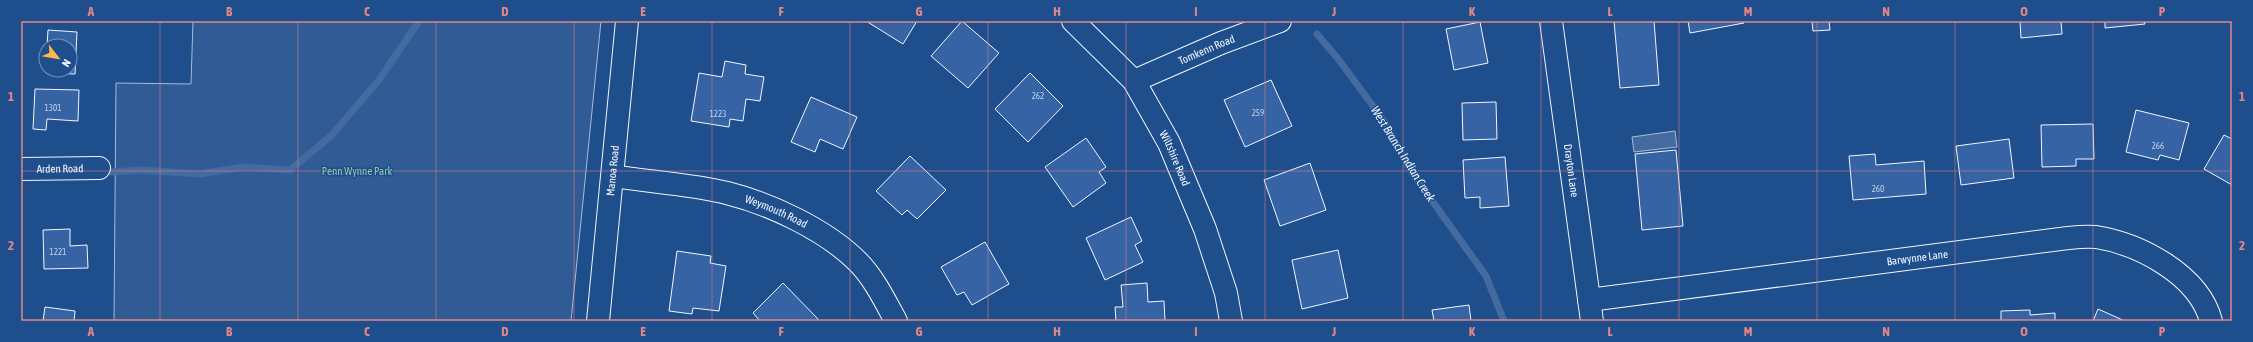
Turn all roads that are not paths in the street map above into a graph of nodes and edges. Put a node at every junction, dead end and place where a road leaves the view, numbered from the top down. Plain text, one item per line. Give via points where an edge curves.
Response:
1 (627, 21) edge
2 (1073, 21) edge
3 (1280, 21) edge
4 (1551, 21) edge
5 (1134, 81) junction
6 (99, 168) dead end
7 (21, 169) edge
8 (613, 176) junction
9 (1591, 311) edge
10 (598, 321) edge
11 (896, 321) edge
12 (1231, 321) edge
13 (2211, 321) edge

1 - 8 street, Manoa Road
2 - 5 street, Wiltshire Road
3 - 5 street, Tomkenn Road via 1221,43
4 - 9 street, Drayton Lane
5 - 12 street, Wiltshire Road via 1169,143 1205,229 1226,293
6 - 7 street, Arden Road
8 - 10 street, Manoa Road
8 - 11 street, Weymouth Road via 727,193 783,213 823,234 859,262
9 - 13 street, Barwynne Lane via 2068,238 2094,237 2118,242 2180,274 2195,289

